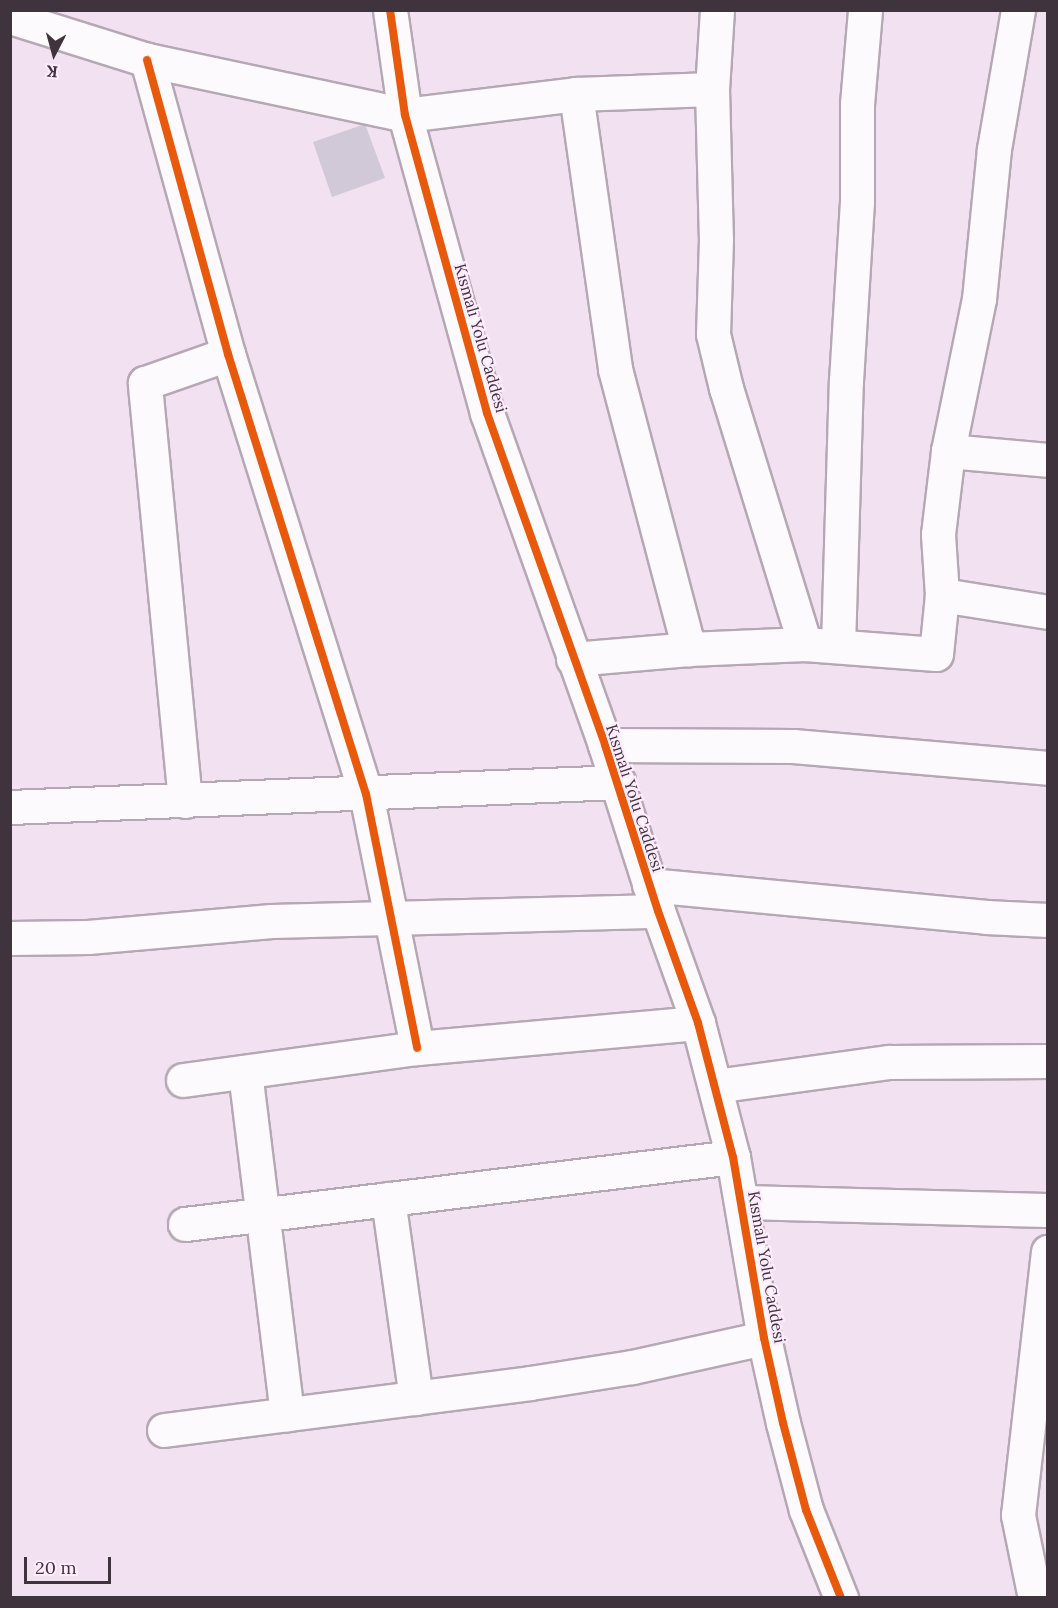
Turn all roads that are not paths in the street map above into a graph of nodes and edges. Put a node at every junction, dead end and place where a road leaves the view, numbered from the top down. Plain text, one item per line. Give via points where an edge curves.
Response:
1 (390, 10) edge
2 (717, 10) edge
3 (865, 10) edge
4 (1018, 10) edge
5 (10, 17) edge
6 (147, 60) junction
7 (712, 89) junction
8 (576, 94) junction
9 (405, 115) junction
10 (228, 354) junction
11 (948, 452) junction
12 (1047, 460) edge
13 (942, 595) junction
14 (1047, 612) edge
15 (805, 644) junction
16 (838, 646) junction
17 (689, 649) junction
18 (573, 659) junction
19 (605, 745) junction
20 (1047, 768) edge
21 (618, 782) junction
22 (366, 794) junction
23 (185, 801) junction
24 (10, 807) edge
25 (654, 898) junction
26 (392, 918) junction
27 (1047, 920) edge
28 (10, 938) edge
29 (698, 1023) junction
30 (417, 1048) junction
31 (1047, 1061) edge
32 (244, 1072) junction
33 (183, 1080) dead end
34 (715, 1086) junction
35 (733, 1157) junction
36 (388, 1199) junction
37 (742, 1202) junction
38 (1047, 1210) edge
39 (262, 1213) junction
40 (185, 1224) dead end
41 (1047, 1252) edge
42 (764, 1338) junction
43 (416, 1398) junction
44 (287, 1414) junction
45 (164, 1430) dead end
46 (1033, 1517) edge
47 (841, 1598) edge
48 (1035, 1598) edge

1 - 9 street, Kısmalı Yolu Caddesi
2 - 7 street
3 - 16 street via 857,104
4 - 11 street via 994,149 979,299
5 - 6 street
6 - 9 street
6 - 10 street
7 - 8 street
7 - 15 street via 716,239 713,334
8 - 9 street
8 - 17 street via 615,369
9 - 18 street, Kısmalı Yolu Caddesi via 487,413
10 - 22 street
10 - 23 street via 145,382
11 - 12 street
11 - 13 street via 938,534
13 - 14 street
13 - 16 street via 936,654
15 - 16 street
15 - 17 street
17 - 18 street
18 - 19 street, Kısmalı Yolu Caddesi
19 - 20 street via 793,746
19 - 21 street, Kısmalı Yolu Caddesi
21 - 22 street
21 - 25 street, Kısmalı Yolu Caddesi
22 - 23 street
22 - 26 street
23 - 24 street
25 - 26 street
25 - 27 street
25 - 29 street, Kısmalı Yolu Caddesi
26 - 28 street via 271,921 88,937
26 - 30 street
29 - 30 street
29 - 34 street, Kısmalı Yolu Caddesi
30 - 32 street
31 - 34 street via 889,1062
32 - 33 street
32 - 39 street
34 - 35 street, Kısmalı Yolu Caddesi
35 - 36 street
35 - 37 street, Kısmalı Yolu Caddesi
36 - 39 street
36 - 43 street
37 - 38 street
37 - 42 street, Kısmalı Yolu Caddesi
39 - 40 street
39 - 44 street
41 - 46 street
42 - 43 street via 632,1367
42 - 47 street, Kısmalı Yolu Caddesi via 806,1510
43 - 44 street
44 - 45 street
46 - 48 street

